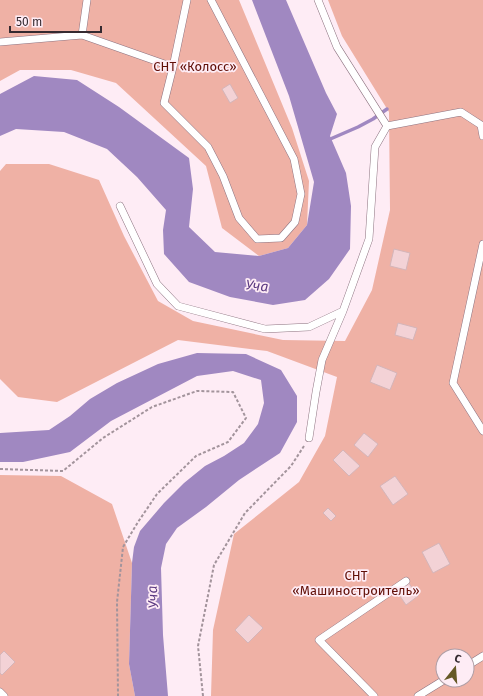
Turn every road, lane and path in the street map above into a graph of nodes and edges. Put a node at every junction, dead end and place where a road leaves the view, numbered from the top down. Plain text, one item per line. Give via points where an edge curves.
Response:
1 (87, 0) edge
2 (187, 0) edge
3 (211, 0) edge
4 (318, 0) edge
5 (82, 35) junction
6 (0, 42) edge
7 (173, 67) junction
8 (387, 126) junction
9 (483, 136) edge
10 (120, 206) dead end
11 (483, 244) edge
12 (343, 311) junction
13 (483, 431) edge
14 (310, 438) joint
15 (0, 469) edge
16 (406, 581) dead end
17 (435, 686) edge
18 (0, 692) edge
19 (4, 696) edge
20 (118, 696) edge
21 (203, 696) edge
22 (374, 696) edge
23 (418, 696) edge

1 - 5 lane
2 - 7 lane
3 - 7 lane via 294,158 301,194 295,222 281,238 257,239 239,218 223,176 208,147 164,103
4 - 8 lane via 337,47
5 - 6 lane
5 - 7 lane
8 - 9 lane via 461,112 481,125
8 - 12 lane via 375,147 369,239
10 - 12 lane via 157,284 178,306 265,329 309,327
11 - 13 lane via 453,382
12 - 14 lane via 322,360
14 - 21 path via 291,466 245,513 214,565 198,646
15 - 20 path via 63,471 103,438 152,407 197,391 233,392 246,418 228,442 196,456 157,494 123,547 118,602
16 - 22 lane via 319,640
17 - 23 lane
18 - 19 lane

